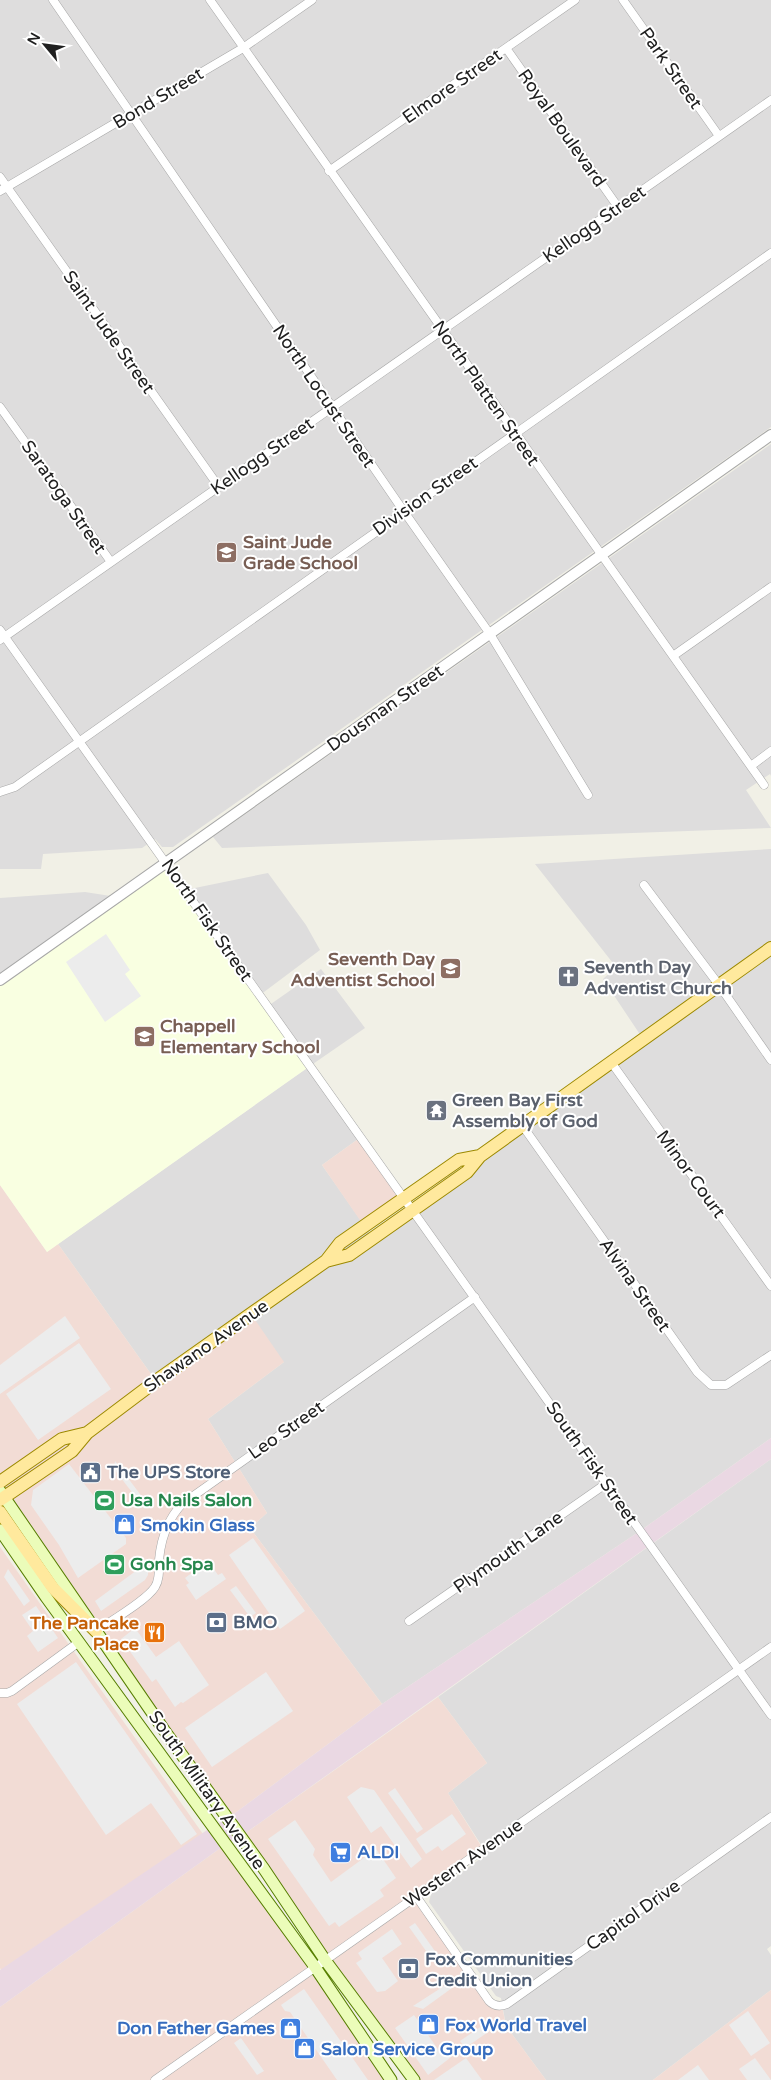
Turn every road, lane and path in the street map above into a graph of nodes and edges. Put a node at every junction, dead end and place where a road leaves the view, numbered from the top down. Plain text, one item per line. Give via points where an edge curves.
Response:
1 (53, 0) edge
2 (210, 0) edge
3 (312, 0) edge
4 (575, 0) edge
5 (623, 0) edge
6 (243, 48) junction
7 (506, 48) junction
8 (771, 100) edge
9 (131, 114) junction
10 (719, 136) junction
11 (329, 171) junction
12 (0, 177) edge
13 (3, 189) edge
14 (618, 207) junction
15 (771, 253) edge
16 (442, 330) junction
17 (0, 407) edge
18 (332, 407) junction
19 (514, 433) junction
20 (771, 435) edge
21 (219, 487) junction
22 (403, 511) junction
23 (601, 555) junction
24 (111, 562) junction
25 (771, 587) edge
26 (490, 634) junction
27 (2, 636) edge
28 (673, 656) junction
29 (79, 741) junction
30 (771, 751) edge
31 (751, 766) junction
32 (764, 785) dead end
33 (0, 792) edge
34 (588, 795) dead end
35 (166, 863) junction
36 (644, 885) dead end
37 (771, 948) edge
38 (0, 980) edge
39 (719, 985) junction
40 (771, 1060) edge
41 (611, 1062) junction
42 (522, 1125) junction
43 (480, 1156) junction
44 (404, 1198) junction
45 (413, 1210) junction
46 (326, 1261) junction
47 (771, 1286) edge
48 (475, 1297) junction
49 (771, 1354) edge
50 (87, 1433) junction
51 (0, 1482) edge
52 (606, 1483) junction
53 (1, 1496) edge
54 (0, 1512) edge
55 (0, 1530) edge
56 (409, 1621) dead end
57 (96, 1631) junction
58 (79, 1642) junction
59 (771, 1647) edge
60 (739, 1669) junction
61 (1, 1693) edge
62 (771, 1715) edge
63 (771, 1817) edge
64 (416, 1896) junction
65 (320, 1964) junction
66 (155, 2080) edge
67 (391, 2080) edge
68 (414, 2080) edge

1 - 9 street, North Locust Street
2 - 6 street, North Platten Street
3 - 6 street, Bond Street
4 - 7 street, Elmore Street
5 - 10 street, Park Street
6 - 9 street, Bond Street
6 - 11 street, North Platten Street
7 - 11 street, Elmore Street
7 - 14 street, Royal Boulevard
8 - 10 street, Kellogg Street
9 - 13 street, Bond Street
9 - 18 street, North Locust Street
10 - 14 street, Kellogg Street
11 - 16 street, North Platten Street
12 - 13 street, Saint Jude Street
13 - 21 street, Saint Jude Street
14 - 16 street, Kellogg Street
15 - 19 street, Division Street
16 - 18 street, Kellogg Street
16 - 19 street, North Platten Street
17 - 24 street, Saratoga Street
18 - 21 street, Kellogg Street
18 - 22 street, North Locust Street
19 - 22 street, Division Street
19 - 23 street, North Platten Street
20 - 23 street, Dousman Street
21 - 24 street, Kellogg Street
22 - 26 street, North Locust Street
22 - 29 street, Division Street
23 - 26 street, Dousman Street
23 - 28 street, North Platten Street
24 - 27 street, Kellogg Street
25 - 28 street
26 - 34 street, North Locust Street
26 - 35 street, Dousman Street
27 - 29 street, North Fisk Street
28 - 31 street, North Platten Street
29 - 33 street, Division Street via 15,787
29 - 35 street, North Fisk Street
30 - 31 street
31 - 32 street, North Platten Street
35 - 38 street, Dousman Street
35 - 44 street, North Fisk Street
36 - 39 street
37 - 39 main road, Shawano Avenue
39 - 40 street
39 - 41 main road, Shawano Avenue
41 - 42 main road, Shawano Avenue
41 - 47 street, Minor Court
42 - 43 main road, Shawano Avenue
42 - 49 street, Alvina Street via 697,1372 711,1384 726,1385
43 - 44 main road, Shawano Avenue via 459,1160
43 - 45 main road, Shawano Avenue via 467,1172
44 - 45 street, North Fisk Street
44 - 46 main road, Shawano Avenue via 340,1243
45 - 46 main road, Shawano Avenue via 348,1255
45 - 48 street, South Fisk Street
46 - 50 main road, Shawano Avenue
48 - 52 street, South Fisk Street
48 - 57 street, Leo Street via 182,1504 164,1532 155,1587
50 - 51 main road, Shawano Avenue via 62,1438
50 - 53 main road, Shawano Avenue via 72,1451
52 - 56 street, Plymouth Lane
52 - 60 street, South Fisk Street
53 - 57 main road, South Military Avenue
54 - 57 main road via 53,1588
55 - 58 main road, South Military Avenue
57 - 65 main road, South Military Avenue via 264,1869
58 - 61 street via 12,1691
58 - 65 main road, South Military Avenue
59 - 60 street, Western Avenue
60 - 62 street, South Fisk Street
60 - 64 street, Western Avenue
63 - 64 street, Capitol Drive via 502,2006 494,2005 488,1999
64 - 65 street, Western Avenue
65 - 66 street, Western Avenue
65 - 67 main road, South Military Avenue
65 - 68 main road, South Military Avenue

